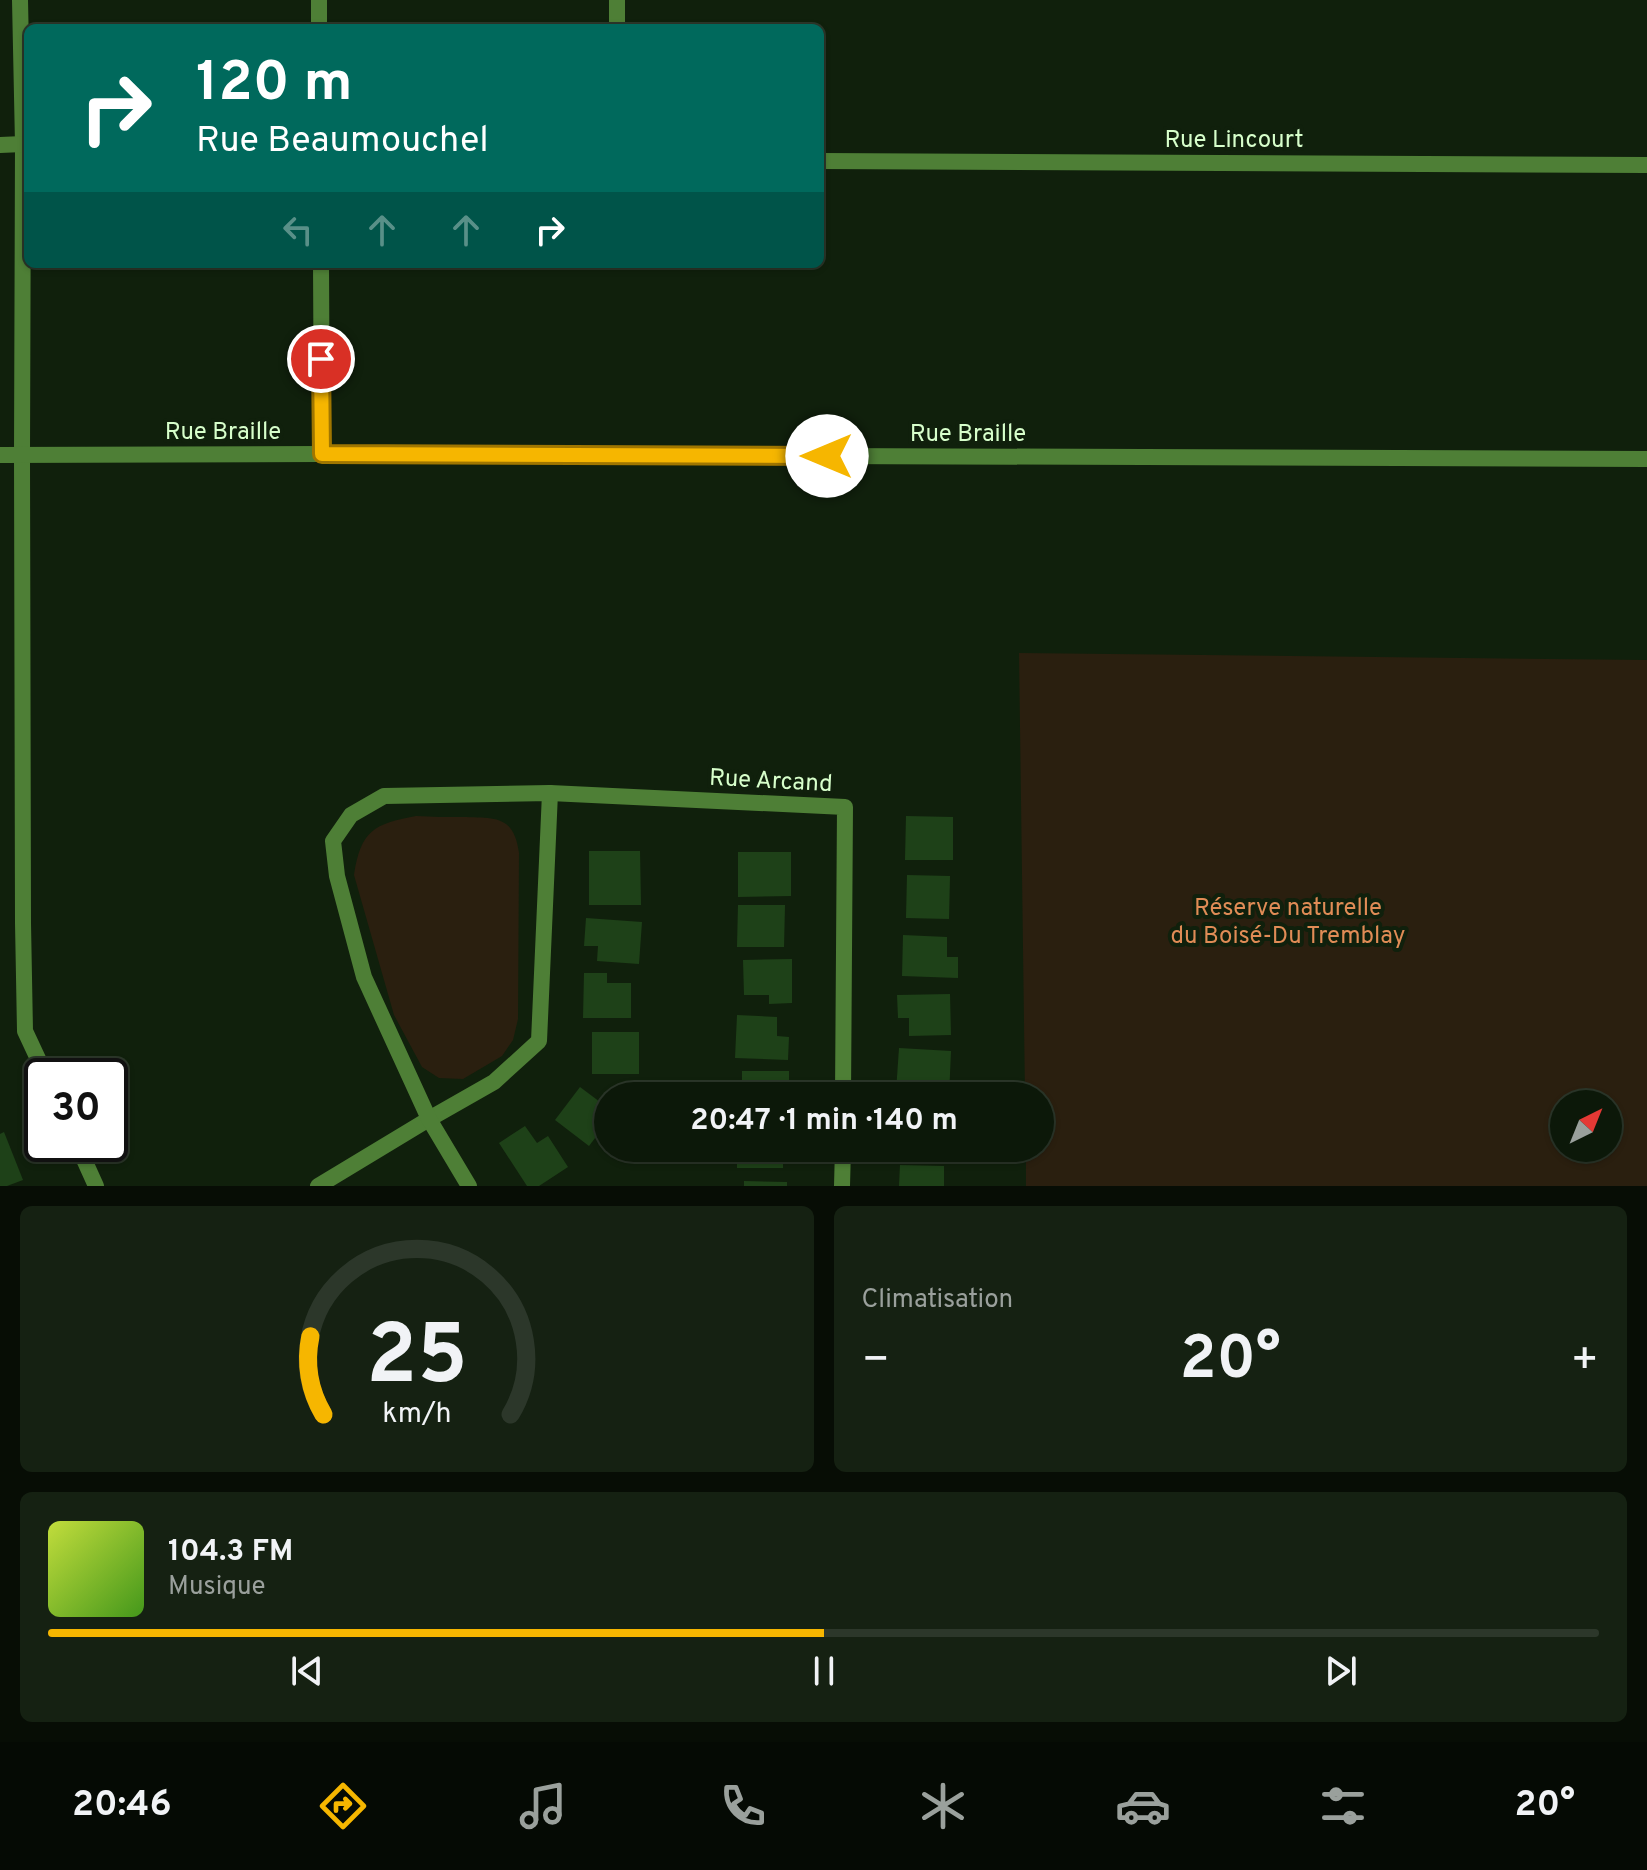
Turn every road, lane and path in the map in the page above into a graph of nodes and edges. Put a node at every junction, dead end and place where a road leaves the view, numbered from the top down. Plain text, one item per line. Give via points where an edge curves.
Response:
1 (20, 0) edge
2 (319, 0) edge
3 (617, 0) edge
4 (319, 24) edge
5 (617, 24) edge
6 (23, 144) junction
7 (0, 145) edge
8 (824, 161) edge
9 (1647, 165) edge
10 (321, 268) edge
11 (322, 454) junction
12 (0, 455) edge
13 (22, 456) junction
14 (1647, 459) edge
15 (550, 793) junction
16 (38, 1058) edge
17 (843, 1082) edge
18 (429, 1119) junction
19 (84, 1162) edge
20 (843, 1162) edge
21 (94, 1185) edge
22 (318, 1186) edge
23 (469, 1186) edge
24 (842, 1186) edge

1 - 6 street
2 - 4 street
3 - 5 street
6 - 7 street
6 - 13 street
8 - 9 street, Rue Lincourt
10 - 11 street
11 - 13 street, Rue Braille
11 - 14 street, Rue Braille
12 - 13 street, Rue Braille
13 - 16 street via 25,1031
15 - 17 street, Rue Arcand via 845,807
15 - 18 street via 539,1041 494,1082
15 - 18 street, Rue Arcand via 384,796 351,815 333,841 364,977
18 - 22 street
18 - 23 street, Rue Arcand
19 - 21 street
20 - 24 street

